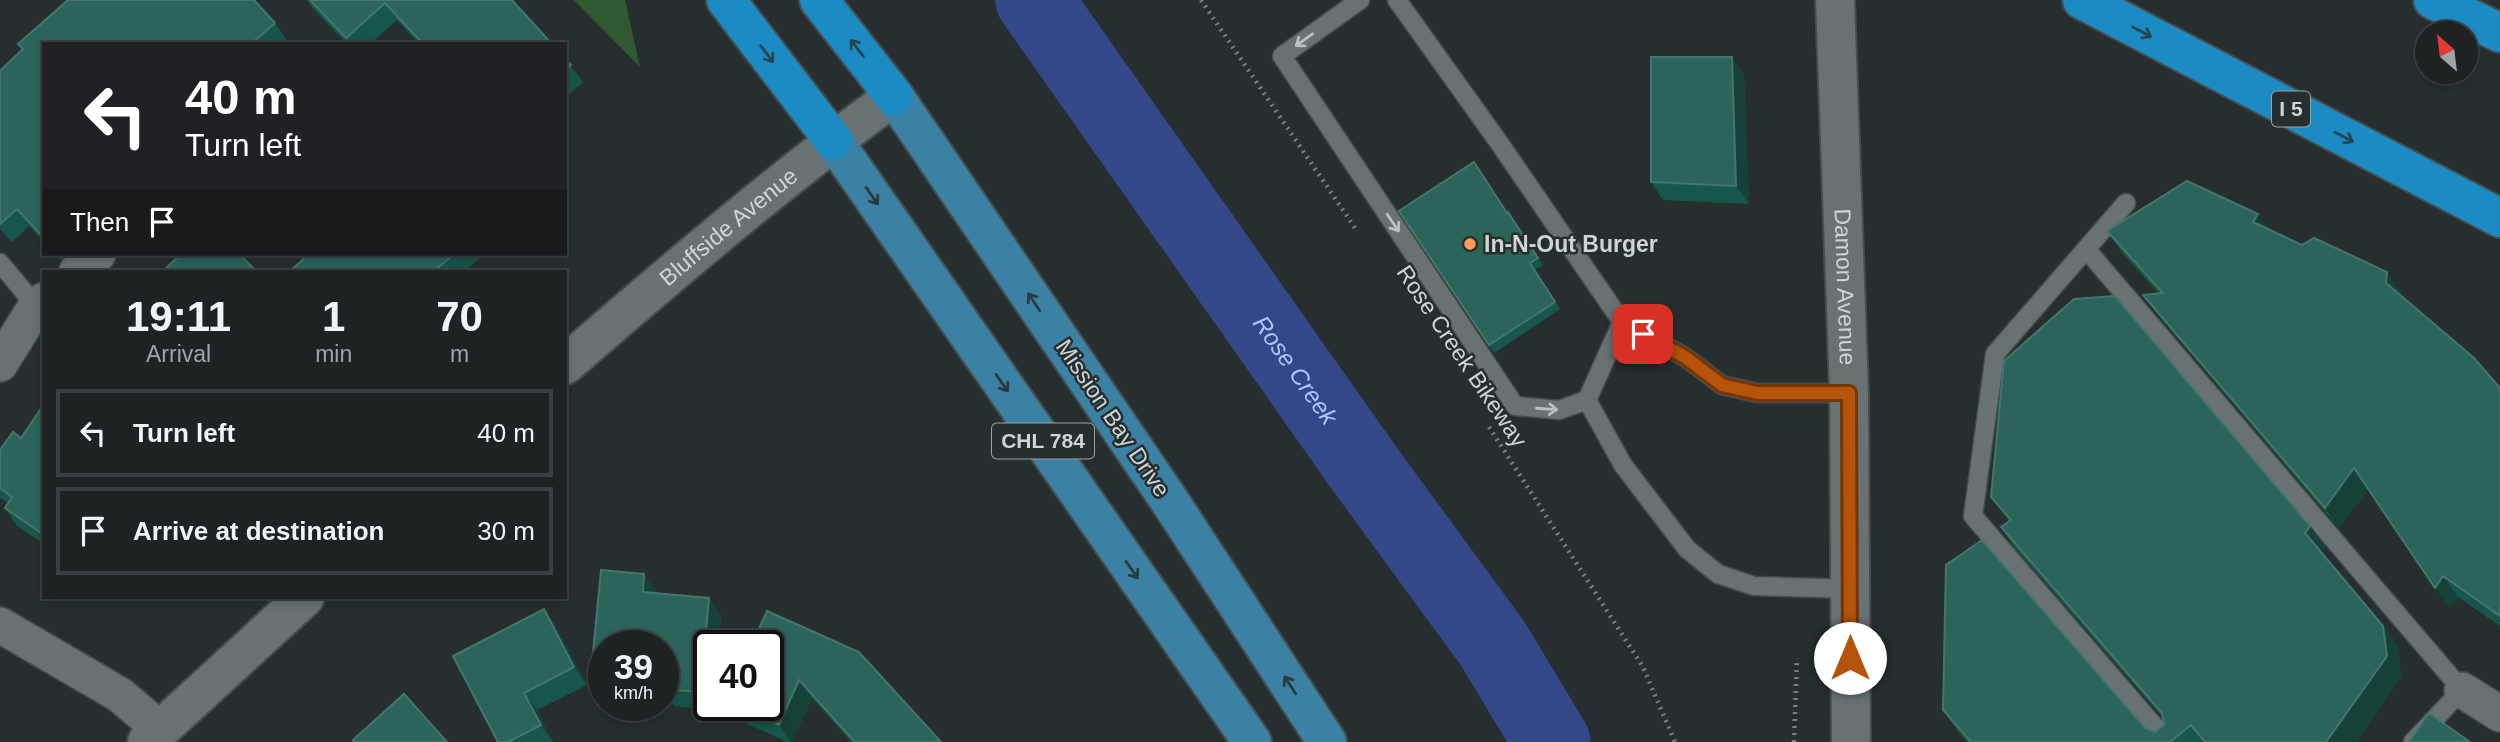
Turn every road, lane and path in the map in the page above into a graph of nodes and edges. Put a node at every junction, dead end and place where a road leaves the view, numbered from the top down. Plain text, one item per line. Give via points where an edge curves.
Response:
1 (726, 0) edge
2 (819, 0) edge
3 (1201, 0) edge
4 (1360, 0) edge
5 (1397, 0) edge
6 (1835, 0) edge
7 (2082, 0) edge
8 (2433, 0) edge
9 (2500, 33) edge
10 (894, 96) junction
11 (833, 140) junction
12 (2126, 203) dead end
13 (2500, 218) edge
14 (1358, 232) dead end
15 (2086, 249) junction
16 (96, 256) edge
17 (0, 263) edge
18 (78, 270) edge
19 (40, 303) edge
20 (1622, 322) junction
21 (567, 363) edge
22 (0, 364) edge
23 (1849, 393) junction
24 (1587, 400) junction
25 (1486, 422) dead end
26 (1850, 589) junction
27 (302, 599) edge
28 (0, 625) edge
29 (1797, 658) dead end
30 (2462, 690) junction
31 (2500, 714) edge
32 (154, 736) edge
33 (1252, 742) edge
34 (1328, 742) edge
35 (1675, 742) edge
36 (1794, 742) edge
37 (1851, 742) edge
38 (2168, 742) edge
39 (2413, 742) edge

1 -> 11 highway
10 -> 2 highway
3 - 14 path
4 -> 24 lane via 1282,56 1515,406 1559,410
5 - 20 lane
6 - 23 street, Damon Avenue
7 -> 13 highway, I 5
8 - 9 highway
10 - 11 street, Bluffside Avenue
34 -> 10 main road, Mission Bay Drive / CHL 784
11 - 21 street, Bluffside Avenue
11 -> 33 main road, CHL 784
12 - 15 lane
15 - 30 lane
15 - 38 lane via 1995,354 1973,516
16 - 18 street
17 - 19 lane
19 - 22 street
20 - 23 lane via 1685,357 1722,385 1757,393
20 - 24 lane
23 - 26 street, Damon Avenue
24 - 26 lane via 1623,466 1687,549 1718,574 1754,586
25 - 35 path, Rose Creek Bikeway via 1643,667
26 - 37 street, Damon Avenue
27 - 32 street
28 - 32 street via 120,695
29 - 36 path
30 - 31 street
30 - 39 lane

